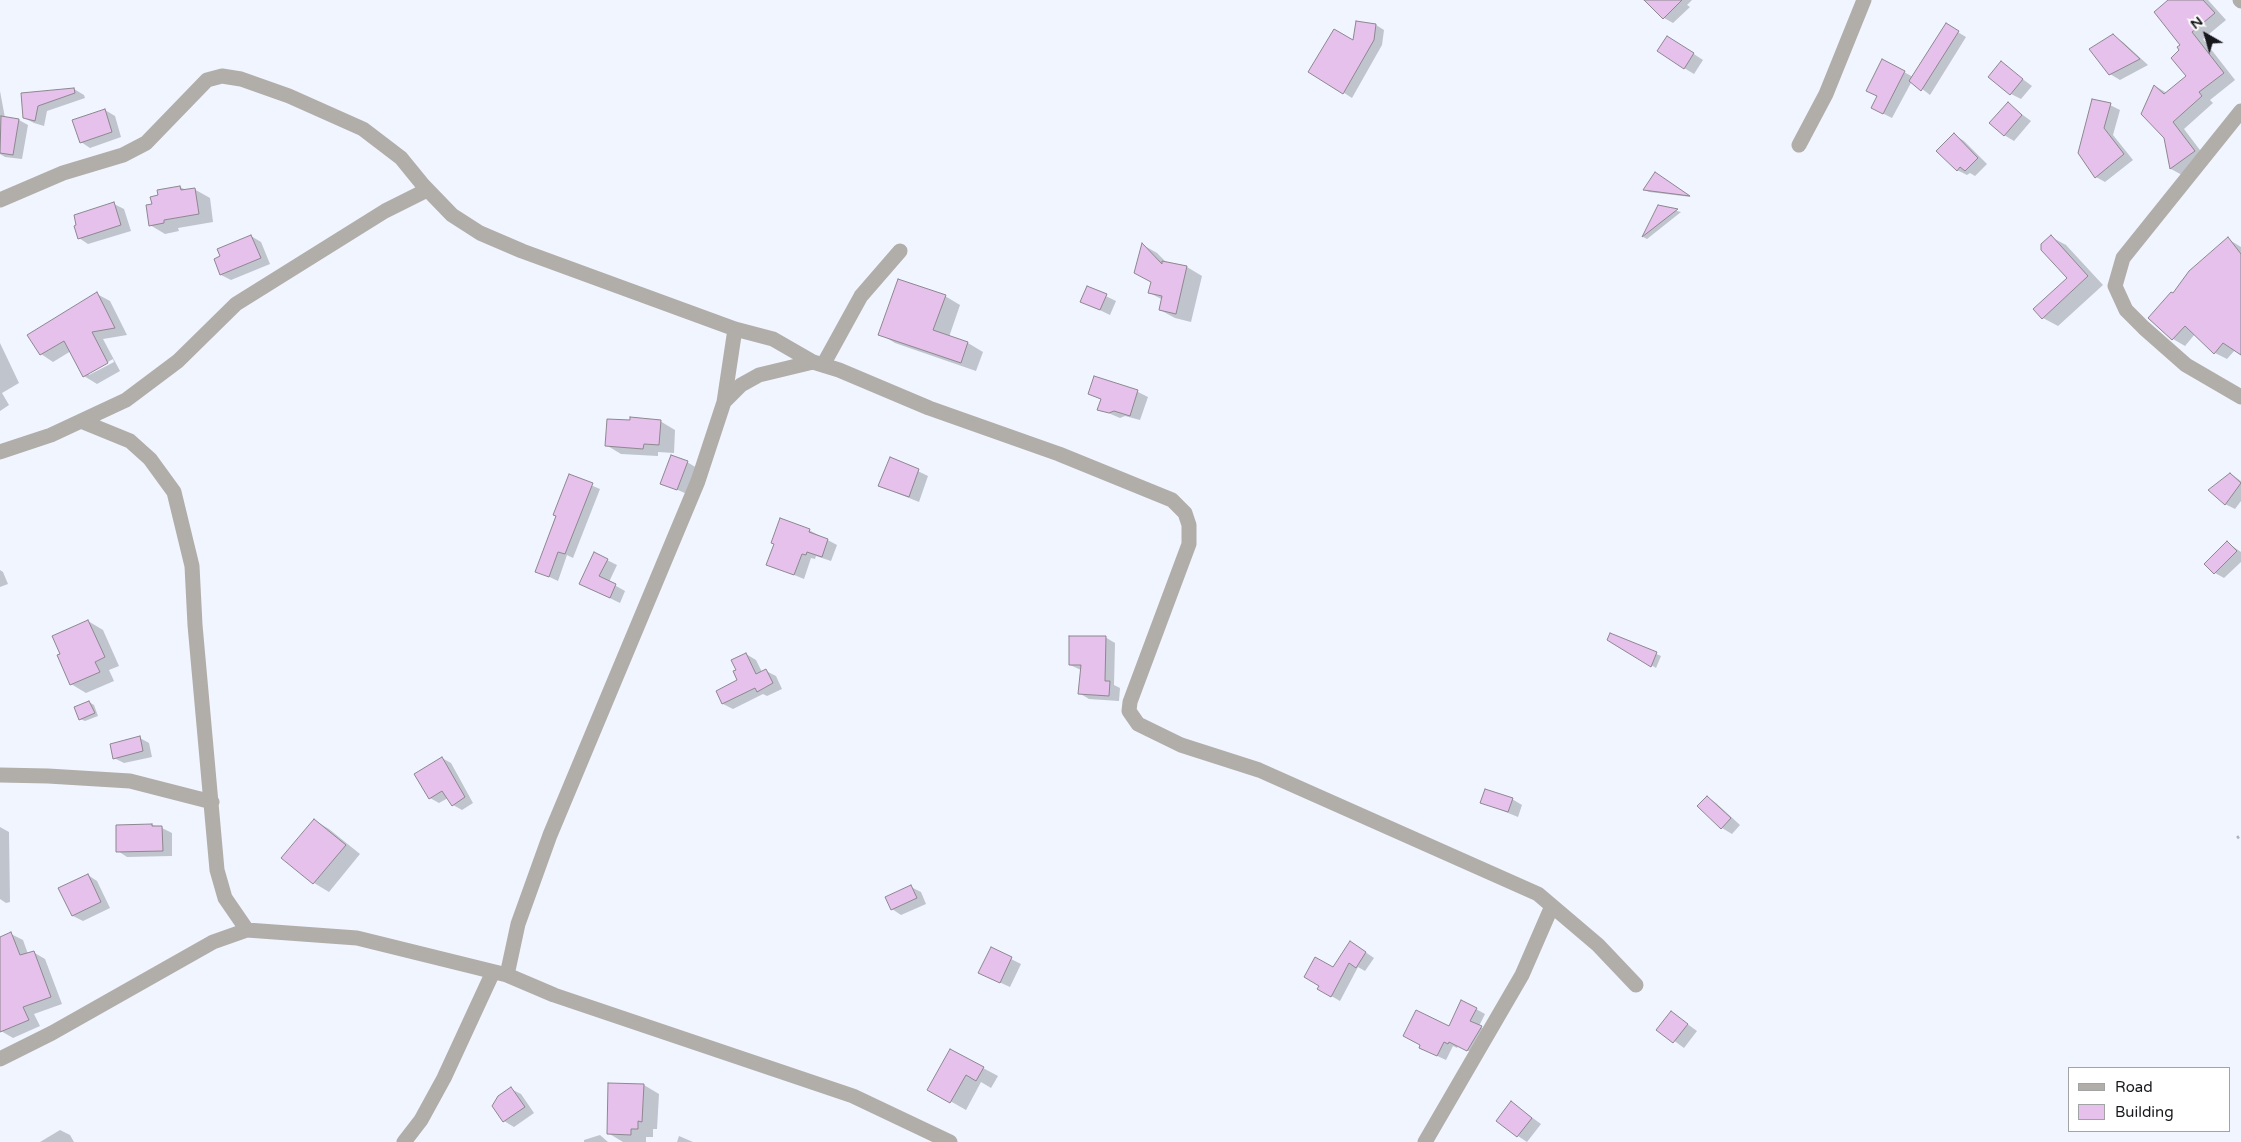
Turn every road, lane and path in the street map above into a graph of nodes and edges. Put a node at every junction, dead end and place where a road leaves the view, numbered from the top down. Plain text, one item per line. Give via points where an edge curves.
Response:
1 (1864, 0) edge
2 (2241, 111) edge
3 (1799, 145) dead end
4 (427, 190) junction
5 (0, 200) edge
6 (900, 251) dead end
7 (735, 329) junction
8 (818, 363) junction
9 (2241, 397) edge
10 (724, 402) junction
11 (81, 421) junction
12 (0, 452) edge
13 (0, 775) edge
14 (212, 802) junction
15 (1552, 906) junction
16 (247, 930) junction
17 (500, 973) junction
18 (1636, 985) dead end
19 (0, 1059) edge
20 (404, 1142) edge
21 (950, 1142) edge
22 (1425, 1142) edge

1 - 3 street via 1826,94
2 - 9 street via 2123,258 2115,286 2126,310 2179,359
4 - 5 street via 401,158 363,129 289,96 241,79 222,76 207,80 146,143 123,155 64,173
4 - 7 street via 452,215 480,233
4 - 11 street via 385,211 236,304 178,361 126,400
6 - 8 street via 861,296
7 - 8 street via 773,339
7 - 10 street
8 - 10 street via 759,375 741,385
8 - 15 street via 1172,500 1185,513 1189,544 1130,702 1129,711 1138,724 1181,745 1259,770 1538,894
10 - 17 street via 698,481 550,835
11 - 12 street
11 - 14 street via 130,441 150,459 174,492 192,566
13 - 14 street via 130,781
14 - 16 street via 217,870 225,898
15 - 18 street via 1598,945
15 - 22 street via 1522,974
16 - 17 street via 357,938
16 - 19 street via 213,942
17 - 20 street via 421,1120
17 - 21 street via 554,995 853,1096

